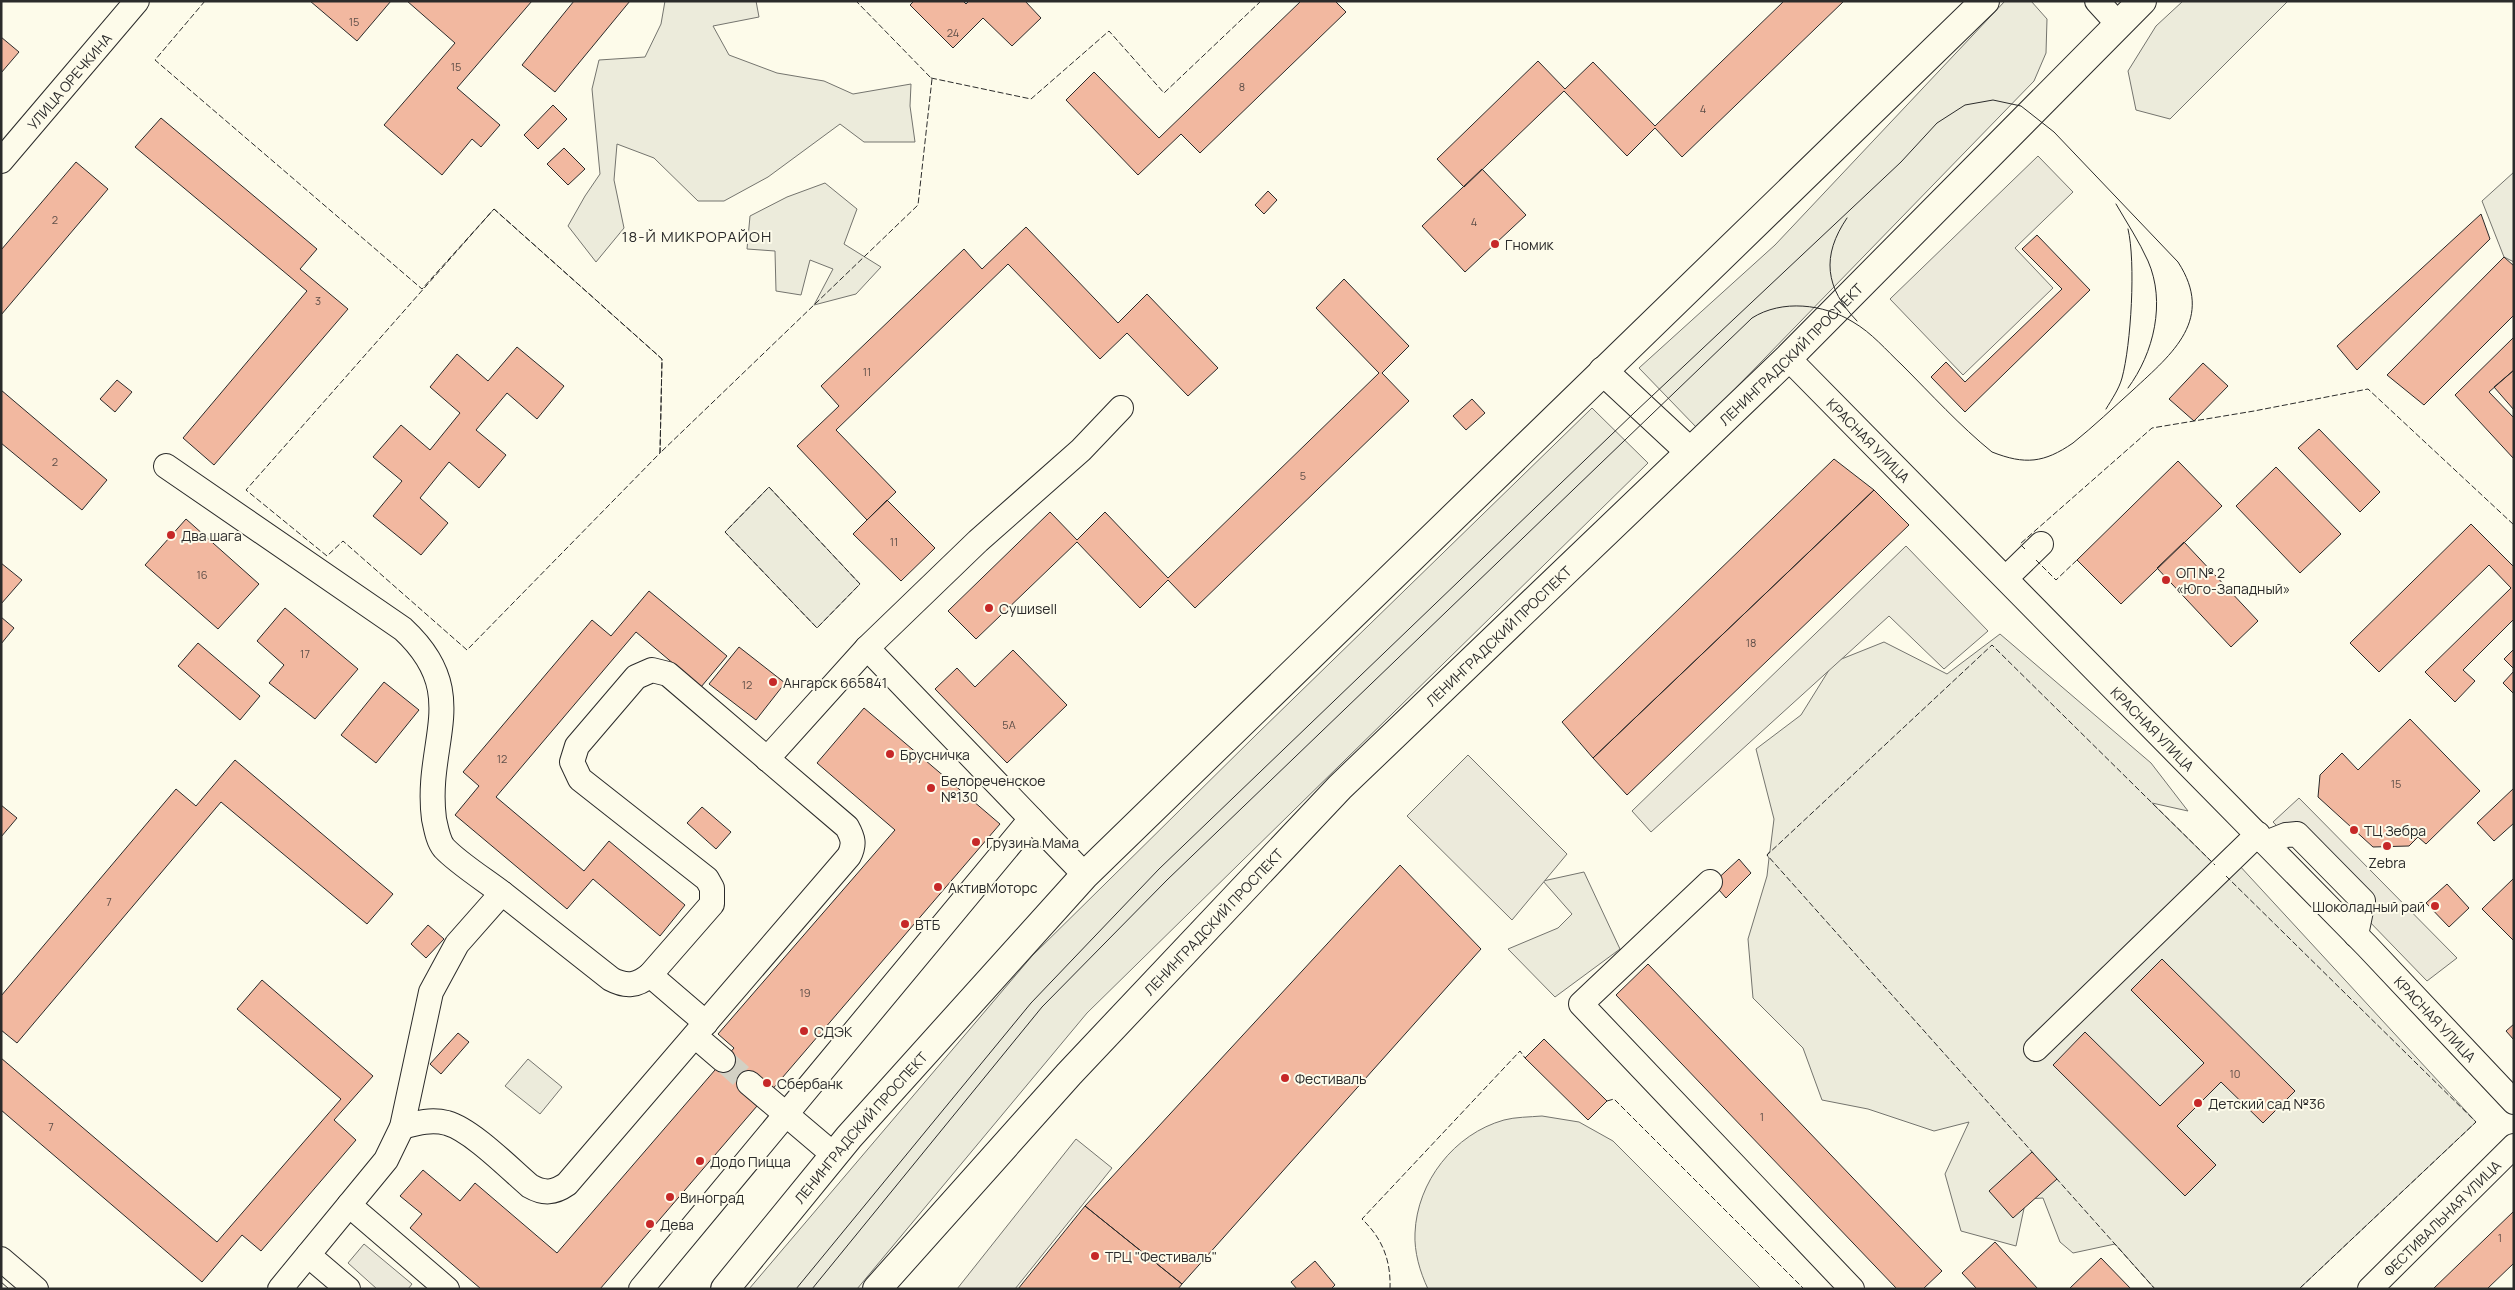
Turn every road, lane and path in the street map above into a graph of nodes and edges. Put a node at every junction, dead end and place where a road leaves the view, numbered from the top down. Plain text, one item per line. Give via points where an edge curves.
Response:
1 (137, 1) edge
2 (1968, 1) edge
3 (1985, 1) edge
4 (2097, 1) edge
5 (2142, 1) edge
6 (2118, 24) junction
7 (1938, 47) junction
8 (1, 161) edge
9 (1788, 358) junction
10 (1603, 371) junction
11 (1120, 408) dead end
12 (1689, 451) junction
13 (166, 466) dead end
14 (2041, 544) dead end
15 (2006, 578) junction
16 (867, 648) junction
17 (767, 759) junction
18 (1031, 819) junction
19 (2262, 839) junction
20 (1085, 875) junction
21 (1710, 882) dead end
22 (502, 893) junction
23 (650, 975) junction
24 (700, 1030) junction
25 (2036, 1049) dead end
26 (723, 1060) tunnel mouth
27 (749, 1083) tunnel mouth
28 (2514, 1102) edge
29 (786, 1114) junction
30 (402, 1127) junction
31 (2514, 1146) edge
32 (834, 1155) junction
33 (350, 1205) junction
34 (308, 1255) junction
35 (1, 1259) edge
36 (36, 1289) edge
37 (280, 1289) edge
38 (348, 1289) edge
39 (448, 1289) edge
40 (642, 1289) edge
41 (725, 1289) edge
42 (877, 1289) edge
43 (1852, 1289) edge
44 (2370, 1289) edge

1 - 8 street, УЛИЦА ОРЕЧКИНА
2 - 7 street
3 - 7 main road, ЛЕНИНГРАДСКИЙ ПРОСПЕКТ
4 - 6 street
5 - 6 main road, ЛЕНИНГРАДСКИЙ ПРОСПЕКТ
6 - 9 main road, ЛЕНИНГРАДСКИЙ ПРОСПЕКТ
7 - 10 main road, ЛЕНИНГРАДСКИЙ ПРОСПЕКТ
9 - 12 main road, ЛЕНИНГРАДСКИЙ ПРОСПЕКТ
9 - 15 street, КРАСНАЯ УЛИЦА
10 - 12 main road
10 - 20 main road, ЛЕНИНГРАДСКИЙ ПРОСПЕКТ
11 - 16 street via 1081,450 978,541
12 - 42 main road, ЛЕНИНГРАДСКИЙ ПРОСПЕКТ via 1340,787 1069,1074
13 - 22 street via 403,629 421,646 435,668 442,692 433,807 439,836 443,847
14 - 15 street
15 - 19 street, КРАСНАЯ УЛИЦА
16 - 17 street
16 - 18 street
17 - 23 street via 668,674 659,671 636,676 577,746 572,762 580,779 707,879 712,888 712,904
17 - 24 street via 846,827 853,838 853,847 849,856
18 - 20 street
18 - 29 street
19 - 25 street
19 - 28 street, КРАСНАЯ УЛИЦА
20 - 32 main road, ЛЕНИНГРАДСКИЙ ПРОСПЕКТ
21 - 43 street via 1581,1004
22 - 23 street via 621,984 641,983
22 - 30 street via 457,944 430,992
23 - 24 street
24 - 26 street
24 - 30 street via 567,1184 558,1190 540,1191 530,1186 464,1130 448,1123 423,1121
27 - 29 street
29 - 32 street
29 - 40 street
30 - 33 street via 386,1160
31 - 44 street, ФЕСТИВАЛЬНАЯ УЛИЦА
32 - 41 main road, ЛЕНИНГРАДСКИЙ ПРОСПЕКТ
33 - 34 street
33 - 39 street
34 - 37 street
34 - 38 street
35 - 36 street

